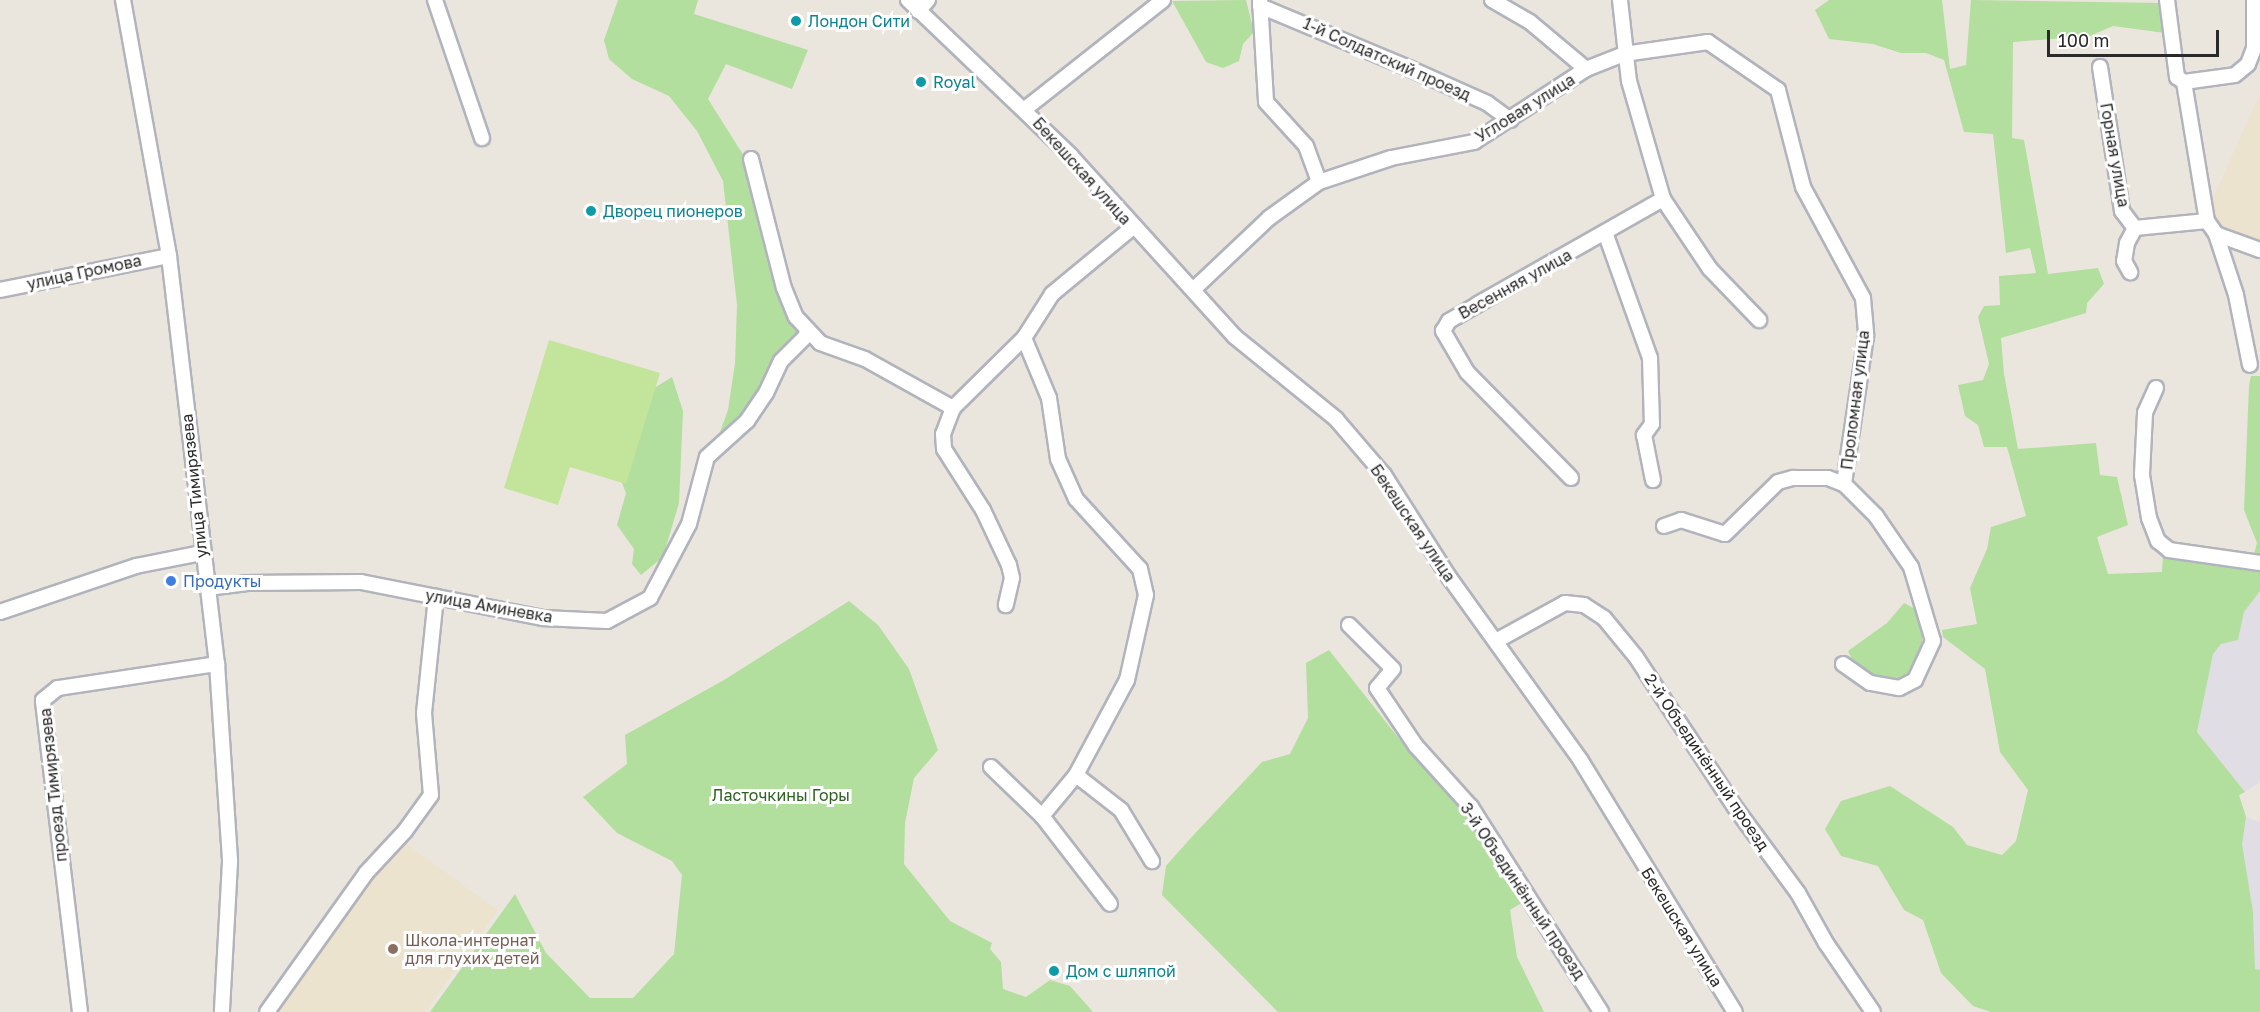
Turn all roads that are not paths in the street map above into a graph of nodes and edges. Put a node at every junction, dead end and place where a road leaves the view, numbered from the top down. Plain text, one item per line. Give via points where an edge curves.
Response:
1 (123, 0) edge
2 (435, 0) edge
3 (908, 0) edge
4 (928, 0) edge
5 (1163, 0) edge
6 (1492, 0) edge
7 (1620, 0) edge
8 (2167, 0) edge
9 (2254, 0) edge
10 (1260, 3) edge
11 (918, 11) junction
12 (1624, 54) junction
13 (2100, 67) dead end
14 (1586, 69) junction
15 (2184, 82) junction
16 (1025, 109) junction
17 (1510, 120) junction
18 (482, 138) dead end
19 (751, 159) dead end
20 (1318, 182) junction
21 (1664, 200) junction
22 (2207, 221) junction
23 (1133, 227) junction
24 (2135, 228) junction
25 (2216, 234) junction
26 (1606, 235) junction
27 (2260, 250) edge
28 (169, 256) junction
29 (2130, 272) dead end
30 (1194, 289) junction
31 (0, 290) edge
32 (1758, 320) dead end
33 (807, 329) junction
34 (1024, 338) junction
35 (2250, 365) dead end
36 (2156, 388) dead end
37 (953, 408) junction
38 (1571, 478) dead end
39 (1653, 480) dead end
40 (1844, 484) junction
41 (1664, 526) dead end
42 (201, 554) junction
43 (2260, 563) edge
44 (207, 588) junction
45 (436, 597) junction
46 (1006, 605) dead end
47 (0, 612) edge
48 (1349, 625) dead end
49 (1496, 640) junction
50 (217, 664) junction
51 (1843, 664) dead end
52 (990, 767) dead end
53 (1077, 776) junction
54 (1042, 816) junction
55 (1152, 861) dead end
56 (1110, 904) dead end
57 (80, 1012) edge
58 (222, 1012) edge
59 (267, 1012) edge
60 (1601, 1012) edge
61 (1735, 1012) edge
62 (1873, 1012) edge

1 - 28 street, улица Тимирязева
2 - 18 street
3 - 11 street, Бекешская улица
4 - 11 street
5 - 16 street
6 - 14 street via 1530,22
7 - 12 street
8 - 15 street via 2177,77
9 - 15 street via 2254,48 2248,64 2235,75
10 - 17 street, 1-й Солдатский проезд via 1487,104
10 - 20 street via 1266,102 1306,146
11 - 16 street, Бекешская улица
12 - 14 street, Угловая улица
12 - 21 street
12 - 40 street, Проломная улица via 1708,42 1778,90 1803,188 1863,298 1866,336
13 - 24 street, Горная улица via 2122,211
14 - 17 street, Угловая улица
15 - 22 street
16 - 23 street, Бекешская улица
17 - 20 street, Угловая улица via 1474,142 1391,158
19 - 33 street via 784,288 796,317
20 - 30 street, Угловая улица via 1269,218
21 - 26 street, Весенняя улица
21 - 32 street via 1710,269
22 - 24 street
22 - 25 street
23 - 30 street, Бекешская улица
23 - 34 street via 1052,294
24 - 29 street, Горная улица via 2124,261
25 - 27 street
25 - 35 street via 2236,295
26 - 38 street, Весенняя улица via 1449,321 1443,331 1467,372
26 - 39 street via 1650,358 1652,424 1644,435
28 - 31 street, улица Громова
28 - 42 street, улица Тимирязева
30 - 49 street, Бекешская улица via 1234,336 1336,419 1356,441 1390,483 1449,578
33 - 37 street via 820,343 865,359
33 - 45 street, улица Аминевка via 806,336 781,361 747,421 707,457 689,524 650,598 607,621 543,618
34 - 37 street
34 - 53 street via 1048,398 1058,459 1076,499 1140,569 1146,595 1127,680
36 - 43 street via 2145,413 2142,475 2151,524 2164,548
37 - 46 street via 943,434 944,449 983,510 1009,565 1012,578
40 - 41 street, Проломная улица via 1828,478 1778,482 1725,534 1681,520
40 - 51 street, Проломная улица via 1876,516 1911,567 1933,641 1915,680 1899,688 1870,684
42 - 44 street, улица Тимирязева
42 - 47 street via 136,566
44 - 45 street, улица Аминевка via 246,583 361,582
44 - 50 street, улица Тимирязева
45 - 59 street via 424,713 431,795 405,831 366,873
48 - 60 street, 3-й Объединённый проезд via 1393,669 1377,688 1416,746 1471,807
49 - 61 street, Бекешская улица via 1581,761
49 - 62 street, 2-й Объединённый проезд via 1565,603 1584,605 1604,618 1636,657 1737,810 1798,893
50 - 57 street, проезд Тимирязева via 58,688 43,700
50 - 58 street, улица Тимирязева via 230,862
52 - 54 street
53 - 54 street
53 - 55 street via 1121,810
54 - 56 street

